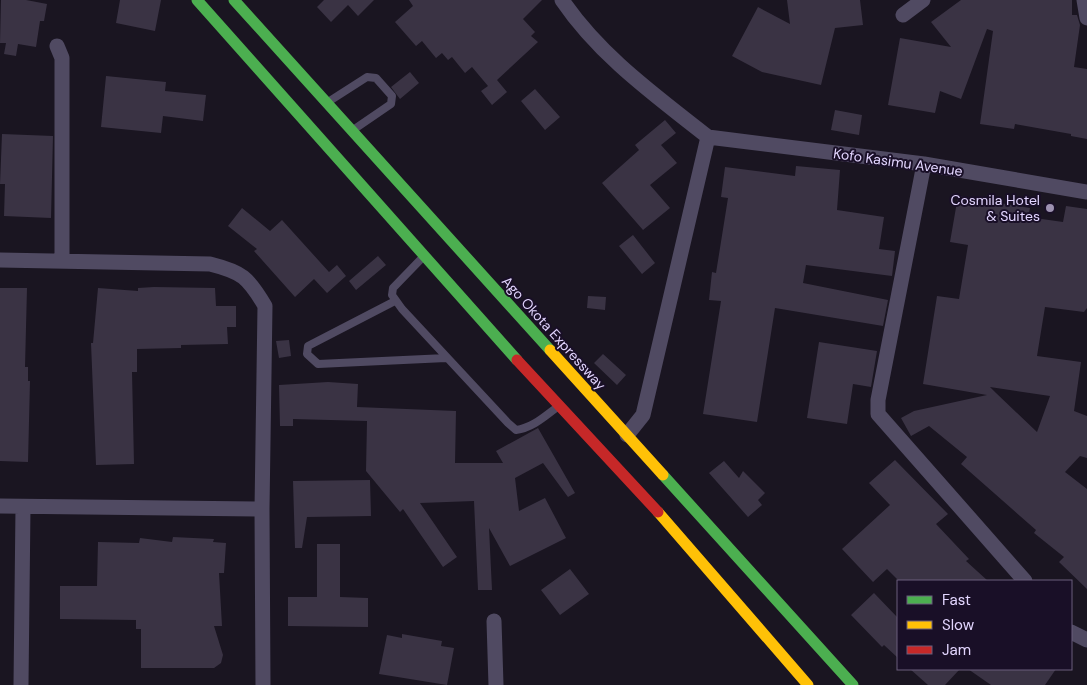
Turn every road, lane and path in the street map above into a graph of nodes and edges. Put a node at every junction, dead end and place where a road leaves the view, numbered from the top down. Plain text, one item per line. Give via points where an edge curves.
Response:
1 (197, 0) edge
2 (234, 0) edge
3 (562, 0) edge
4 (923, 0) edge
5 (1084, 0) edge
6 (903, 15) dead end
7 (1087, 18) edge
8 (57, 46) dead end
9 (326, 103) junction
10 (351, 131) junction
11 (708, 137) junction
12 (924, 164) junction
13 (1087, 192) edge
14 (423, 257) junction
15 (0, 260) edge
16 (62, 261) junction
17 (395, 301) junction
18 (446, 358) junction
19 (558, 406) junction
20 (627, 435) junction
21 (0, 506) edge
22 (23, 507) junction
23 (262, 509) junction
24 (1024, 580) edge
25 (494, 621) dead end
26 (1072, 632) edge
27 (1087, 640) edge
28 (21, 685) edge
29 (263, 685) edge
30 (496, 685) edge
31 (808, 685) edge
32 (852, 685) edge

1 - 14 main road
2 - 9 main road, Ago Okota Expressway
3 - 11 street via 578,24 624,70
4 - 6 street
5 - 7 street
8 - 16 street via 62,58
9 - 10 main road, Ago Okota Expressway
9 - 10 lane via 367,77 376,78 392,96 391,104
10 - 20 main road, Ago Okota Expressway
11 - 12 street, Kofo Kasimu Avenue
11 - 20 street via 643,415
12 - 13 street, Kofo Kasimu Avenue
12 - 24 street via 878,400 878,414
14 - 17 lane via 393,288
14 - 19 main road
15 - 16 street
16 - 23 street via 210,264 236,271 253,286 265,306
17 - 18 lane
17 - 18 lane via 308,346 307,354 318,364
18 - 19 lane via 516,430 543,419
19 - 31 main road via 659,514
20 - 32 main road, Ago Okota Expressway
21 - 22 street
22 - 23 street
22 - 28 street
23 - 29 street
25 - 30 street
26 - 27 street

